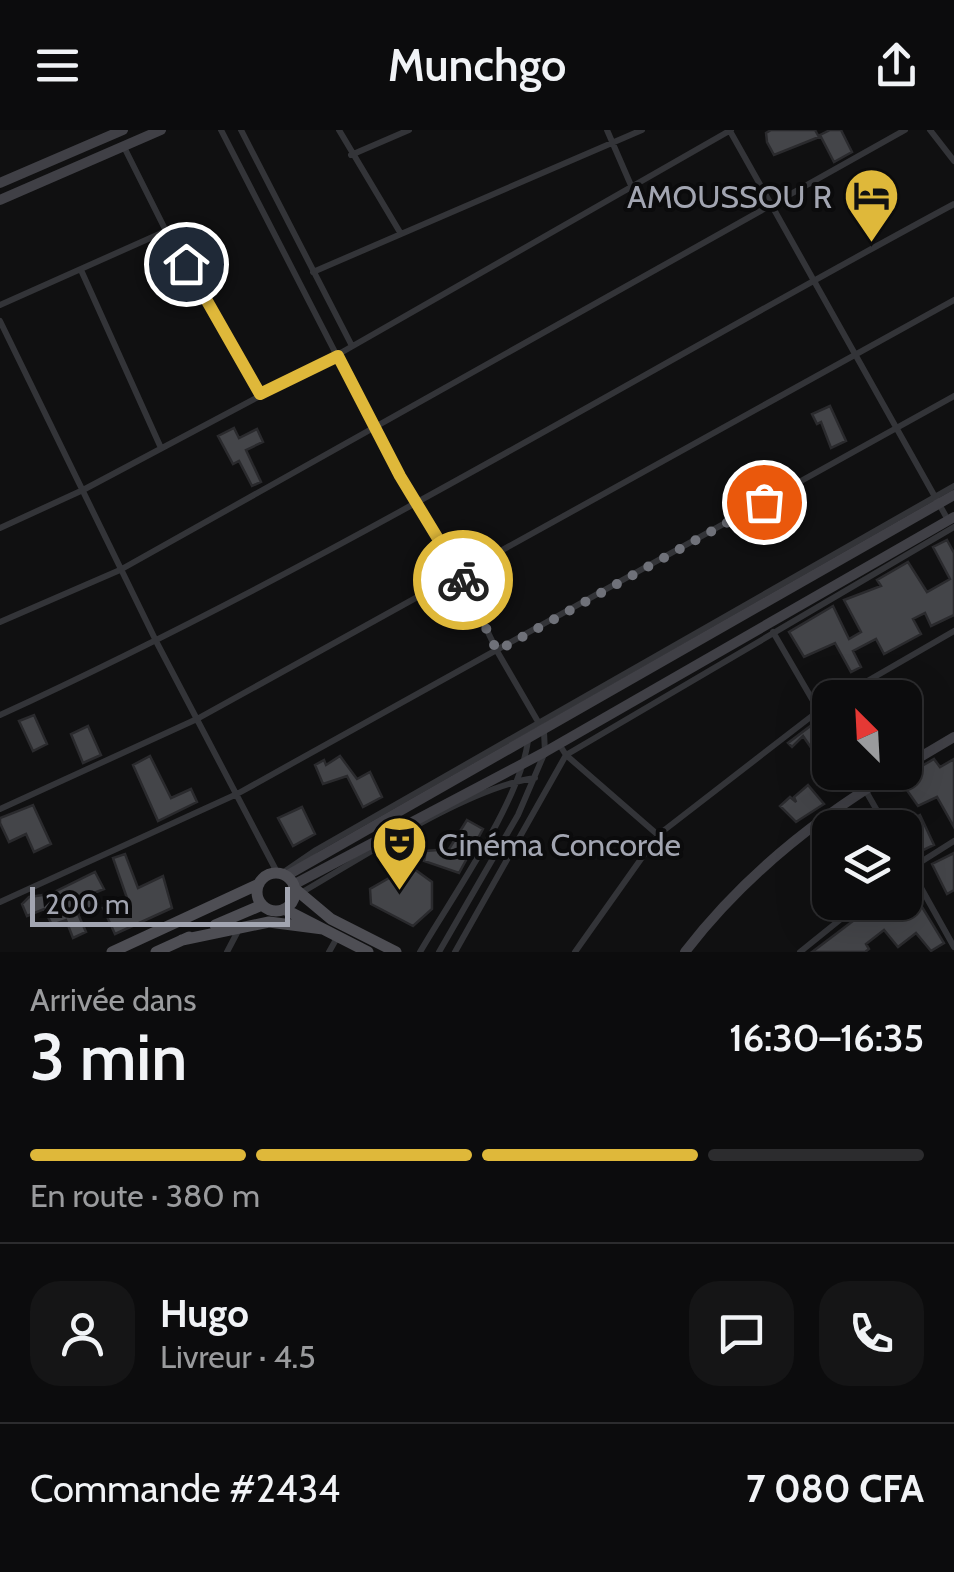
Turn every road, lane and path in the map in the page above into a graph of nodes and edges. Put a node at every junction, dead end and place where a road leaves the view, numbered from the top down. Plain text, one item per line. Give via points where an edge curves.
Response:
1 (162, 130) edge
2 (221, 130) edge
3 (240, 130) edge
4 (339, 130) edge
5 (408, 130) edge
6 (607, 130) edge
7 (642, 130) edge
8 (731, 130) edge
9 (904, 130) edge
10 (930, 130) edge
11 (117, 131) edge
12 (613, 144) junction
13 (124, 146) junction
14 (351, 154) junction
15 (954, 161) edge
16 (0, 184) edge
17 (633, 190) junction
18 (0, 200) edge
19 (770, 203) junction
20 (954, 204) edge
21 (166, 232) junction
22 (401, 234) junction
23 (80, 270) junction
24 (313, 272) junction
25 (814, 280) junction
26 (954, 300) edge
27 (0, 305) edge
28 (0, 321) edge
29 (352, 346) junction
30 (854, 353) junction
31 (338, 356) junction
32 (260, 394) junction
33 (954, 396) edge
34 (374, 428) junction
35 (896, 428) junction
36 (161, 448) junction
37 (954, 486) edge
38 (83, 490) junction
39 (954, 496) edge
40 (937, 500) junction
41 (420, 502) junction
42 (953, 524) edge
43 (0, 528) edge
44 (120, 570) junction
45 (462, 576) junction
46 (0, 622) edge
47 (954, 631) edge
48 (774, 632) junction
49 (157, 643) junction
50 (497, 651) junction
51 (869, 680) edge
52 (812, 698) edge
53 (812, 714) edge
54 (0, 715) edge
55 (197, 719) junction
56 (541, 728) junction
57 (954, 737) edge
58 (528, 740) junction
59 (559, 744) junction
60 (545, 752) junction
61 (566, 756) junction
62 (922, 756) edge
63 (525, 761) junction
64 (535, 778) junction
65 (516, 780) junction
66 (866, 790) joint
67 (237, 794) junction
68 (0, 809) edge
69 (877, 810) edge
70 (658, 835) junction
71 (954, 842) edge
72 (922, 861) edge
73 (288, 882) junction
74 (259, 884) junction
75 (922, 893) edge
76 (0, 902) edge
77 (262, 905) junction
78 (284, 909) junction
79 (840, 920) edge
80 (240, 926) junction
81 (323, 929) junction
82 (338, 936) junction
83 (182, 940) junction
84 (954, 947) edge
85 (112, 952) edge
86 (156, 952) edge
87 (227, 952) edge
88 (330, 952) edge
89 (368, 952) edge
90 (396, 952) edge
91 (420, 952) edge
92 (439, 952) edge
93 (455, 952) edge
94 (575, 952) edge
95 (685, 952) edge
96 (800, 952) edge
97 (948, 952) edge

1 - 13 street
2 - 31 street
3 - 24 street
4 - 14 street
5 - 14 street
6 - 12 street
7 - 12 street
8 - 17 street
8 - 19 street
9 - 19 street
10 - 15 street
11 - 16 street
12 - 17 street
12 - 22 street
13 - 18 street
13 - 21 street
14 - 22 street
17 - 29 street
19 - 25 street
19 - 34 street
20 - 25 street
21 - 23 street
21 - 32 street
22 - 24 street
23 - 27 street
23 - 36 street
24 - 29 street
25 - 30 street
25 - 41 street
26 - 30 street
28 - 38 street
29 - 31 street
30 - 35 street
30 - 45 street
31 - 32 street
31 - 34 street
32 - 36 street
33 - 35 street
34 - 41 street
34 - 44 street
35 - 40 street
35 - 50 street
36 - 38 street
37 - 40 street
38 - 43 street
38 - 44 street
39 - 40 street
40 - 42 street
40 - 56 street
41 - 45 street
41 - 49 street
42 - 48 street
42 - 59 street
44 - 46 street
44 - 49 street
45 - 50 street
45 - 55 street
47 - 51 street
48 - 52 street
48 - 61 street
49 - 54 street
49 - 55 street
50 - 56 street
50 - 67 street
53 - 70 street
55 - 67 street
55 - 68 street
56 - 58 street
56 - 60 street
56 - 73 street via 316,850
57 - 62 street
58 - 63 street
58 - 73 street
59 - 60 street
59 - 61 street
60 - 63 street
60 - 64 street
61 - 70 street
61 - 93 street
63 - 65 street
63 - 73 street
64 - 65 street
64 - 92 street
65 - 73 street
65 - 91 street
66 - 69 street
66 - 95 street via 753,875
67 - 73 street
67 - 76 street
70 - 94 street
71 - 72 street
73 - 74 main road
73 - 78 main road via 293,900
73 - 90 main road via 332,919
74 - 77 main road
74 - 85 main road
75 - 84 street
77 - 78 main road
77 - 83 main road
78 - 81 main road
79 - 96 street
80 - 81 main road via 280,922
80 - 83 main road
80 - 87 street
81 - 82 main road
82 - 88 street
82 - 89 main road
83 - 86 main road
84 - 97 street

